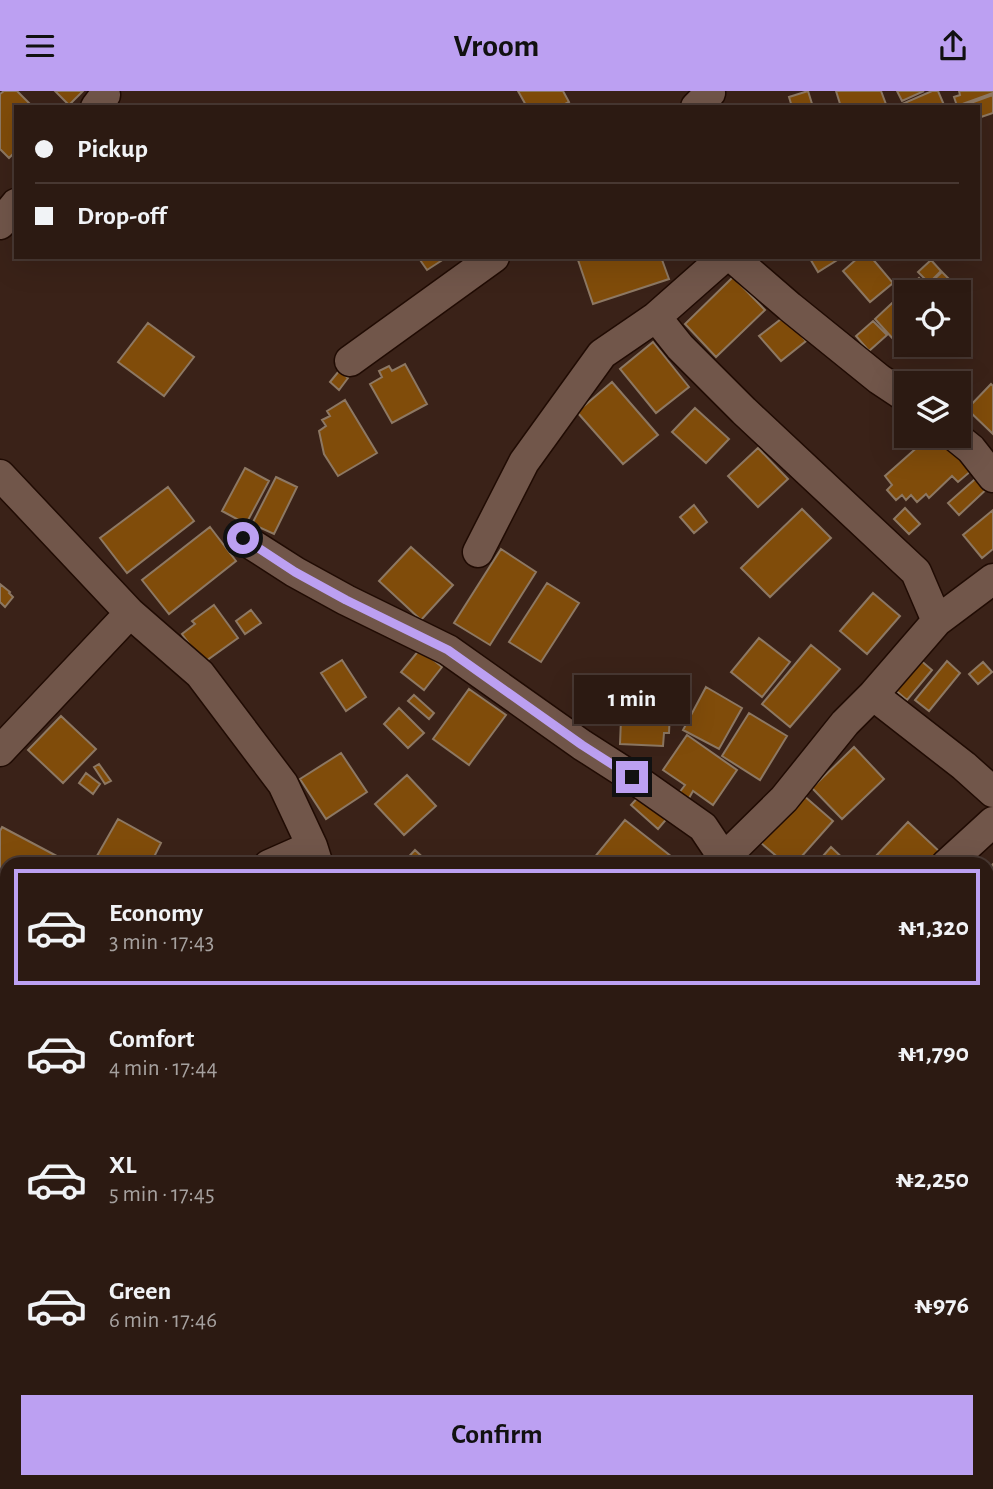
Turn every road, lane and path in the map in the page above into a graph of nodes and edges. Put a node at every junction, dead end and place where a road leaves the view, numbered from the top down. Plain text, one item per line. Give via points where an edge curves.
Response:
1 (14, 206) edge
2 (0, 223) edge
3 (491, 259) edge
4 (722, 259) edge
5 (734, 259) edge
6 (656, 317) junction
7 (350, 361) dead end
8 (894, 389) edge
9 (970, 448) edge
10 (0, 475) edge
11 (993, 477) edge
12 (243, 538) dead end
13 (478, 552) dead end
14 (993, 579) edge
15 (131, 613) junction
16 (937, 621) junction
17 (873, 695) junction
18 (0, 751) edge
19 (993, 792) edge
20 (993, 822) edge
21 (315, 855) edge
22 (718, 857) edge
23 (724, 857) edge
24 (955, 857) edge

1 - 2 street
3 - 7 street
4 - 6 street
5 - 8 street
6 - 13 street via 601,354 524,462
6 - 16 street via 744,411 916,572
9 - 11 street
10 - 15 street
12 - 22 street via 346,600 448,650 703,827
14 - 16 street
15 - 18 street
15 - 21 street via 200,674 283,784
16 - 17 street
17 - 19 street
17 - 23 street via 784,799
20 - 24 street

